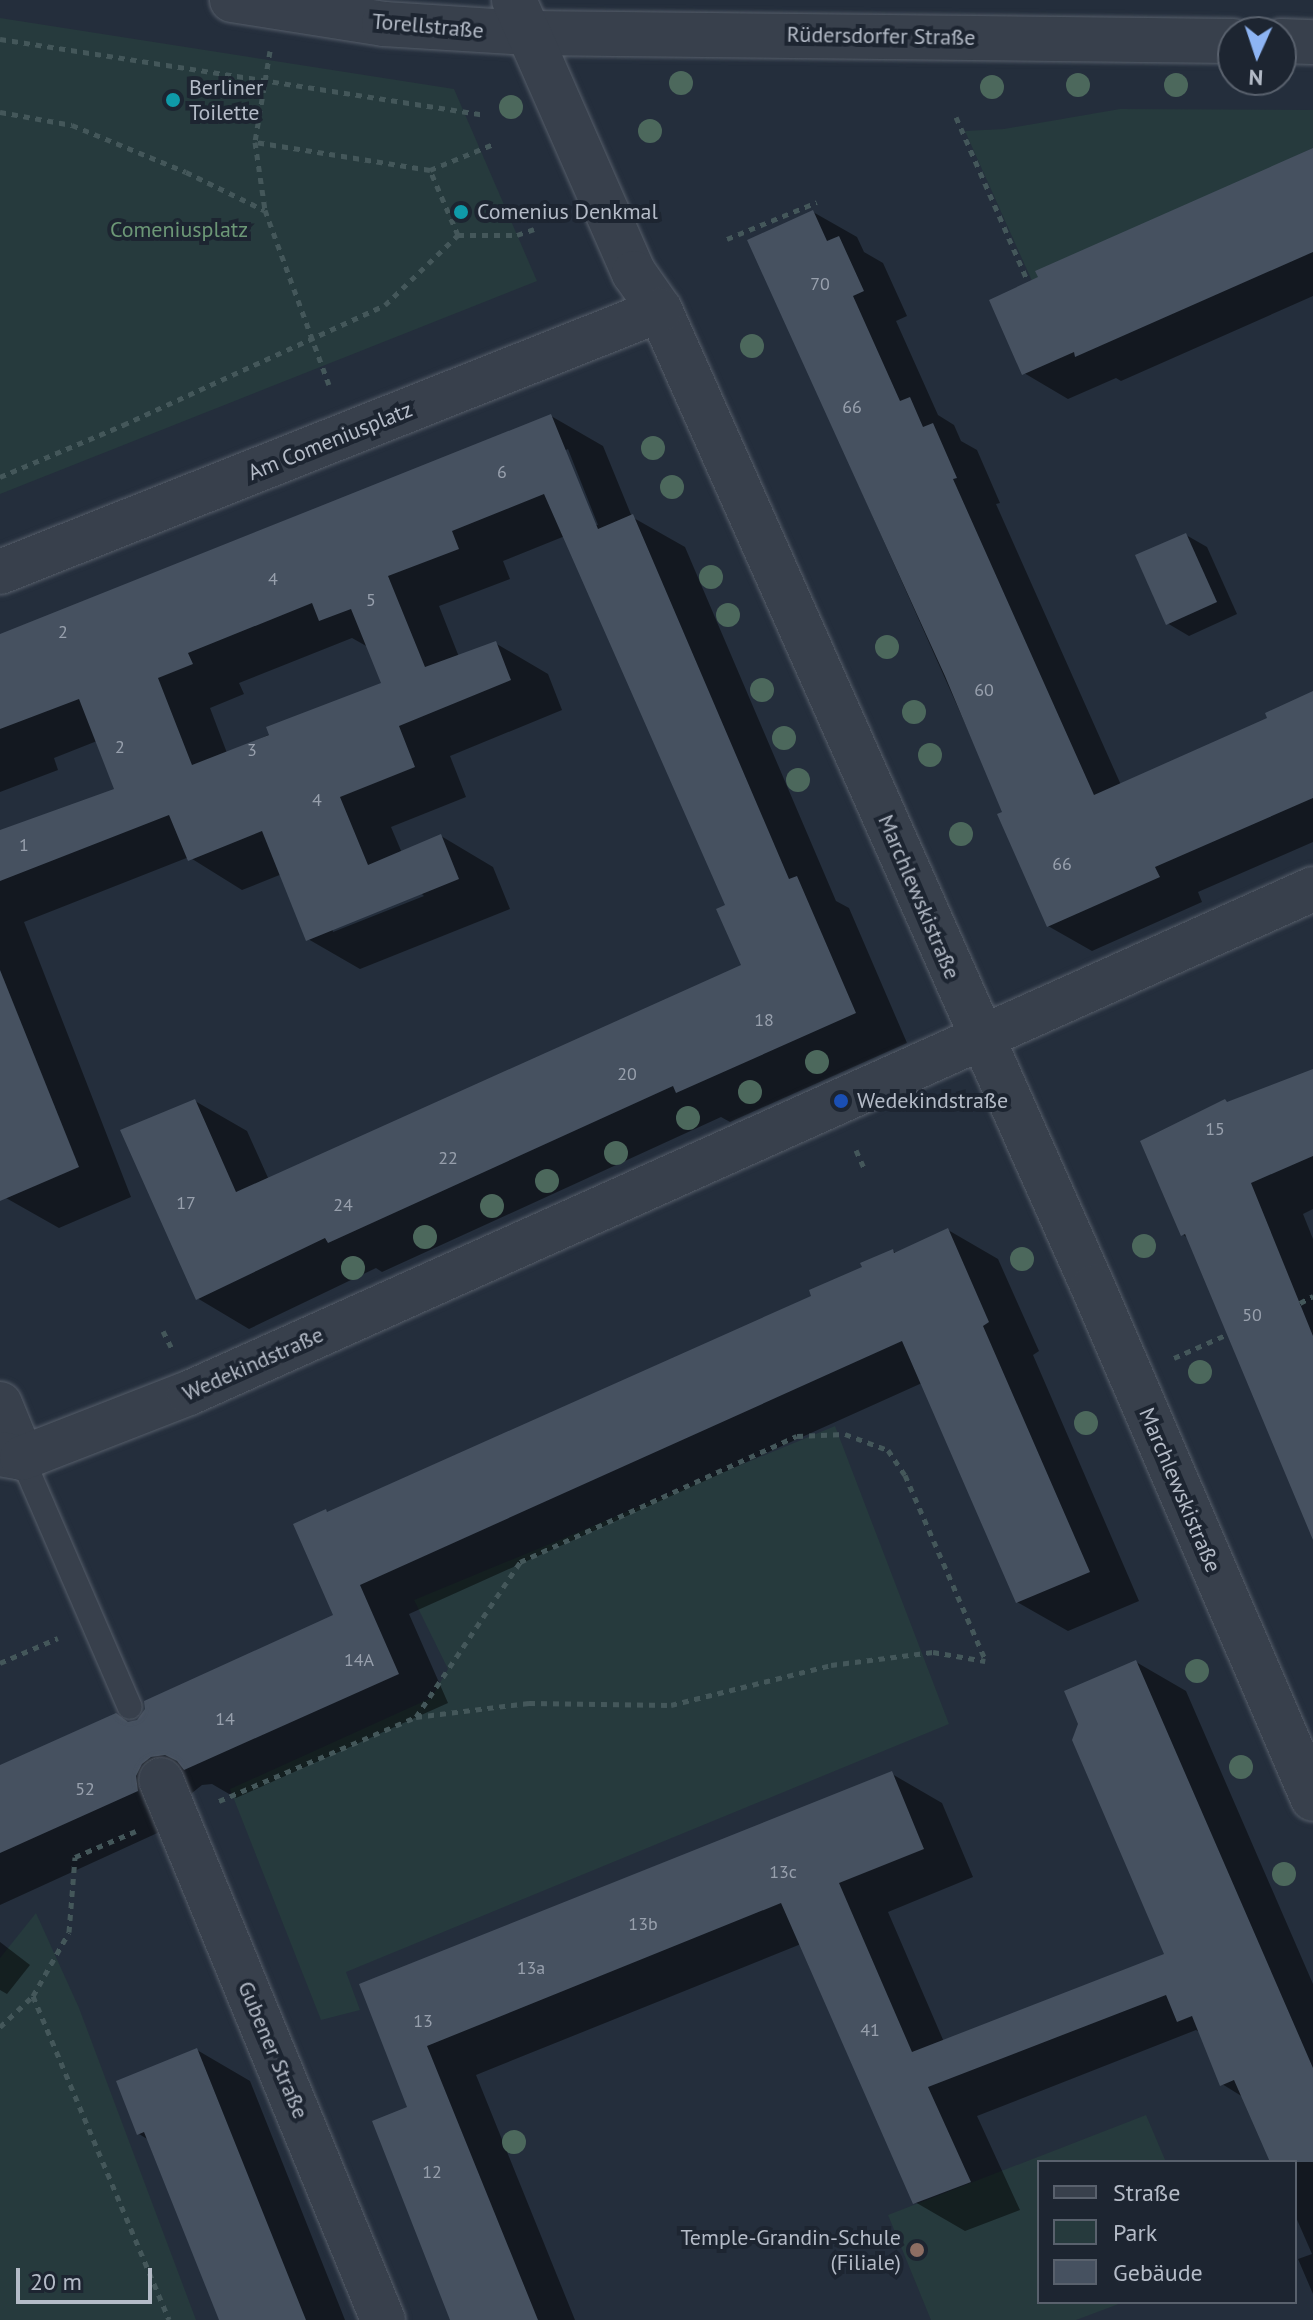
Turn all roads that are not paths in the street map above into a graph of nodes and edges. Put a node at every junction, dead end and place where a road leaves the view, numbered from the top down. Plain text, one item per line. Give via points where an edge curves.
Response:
1 (232, 0) edge
2 (522, 17) edge
3 (1217, 40) edge
4 (660, 310) junction
5 (0, 572) edge
6 (1313, 889) edge
7 (981, 1039) junction
8 (0, 1404) edge
9 (11, 1456) edge
10 (130, 1707) dead end
11 (161, 1780) dead end
12 (1313, 1799) edge
13 (383, 2320) edge

1 - 2 street, Torellstraße via 384,24
2 - 3 street, Rüdersdorfer Straße
2 - 4 street, Marchlewskistraße via 634,273
4 - 5 street, Am Comeniusplatz
4 - 7 street, Marchlewskistraße
6 - 7 street, Wedekindstraße
7 - 9 street, Wedekindstraße via 189,1393
7 - 12 street, Marchlewskistraße
8 - 9 street
9 - 10 lane
11 - 13 street, Gubener Straße

